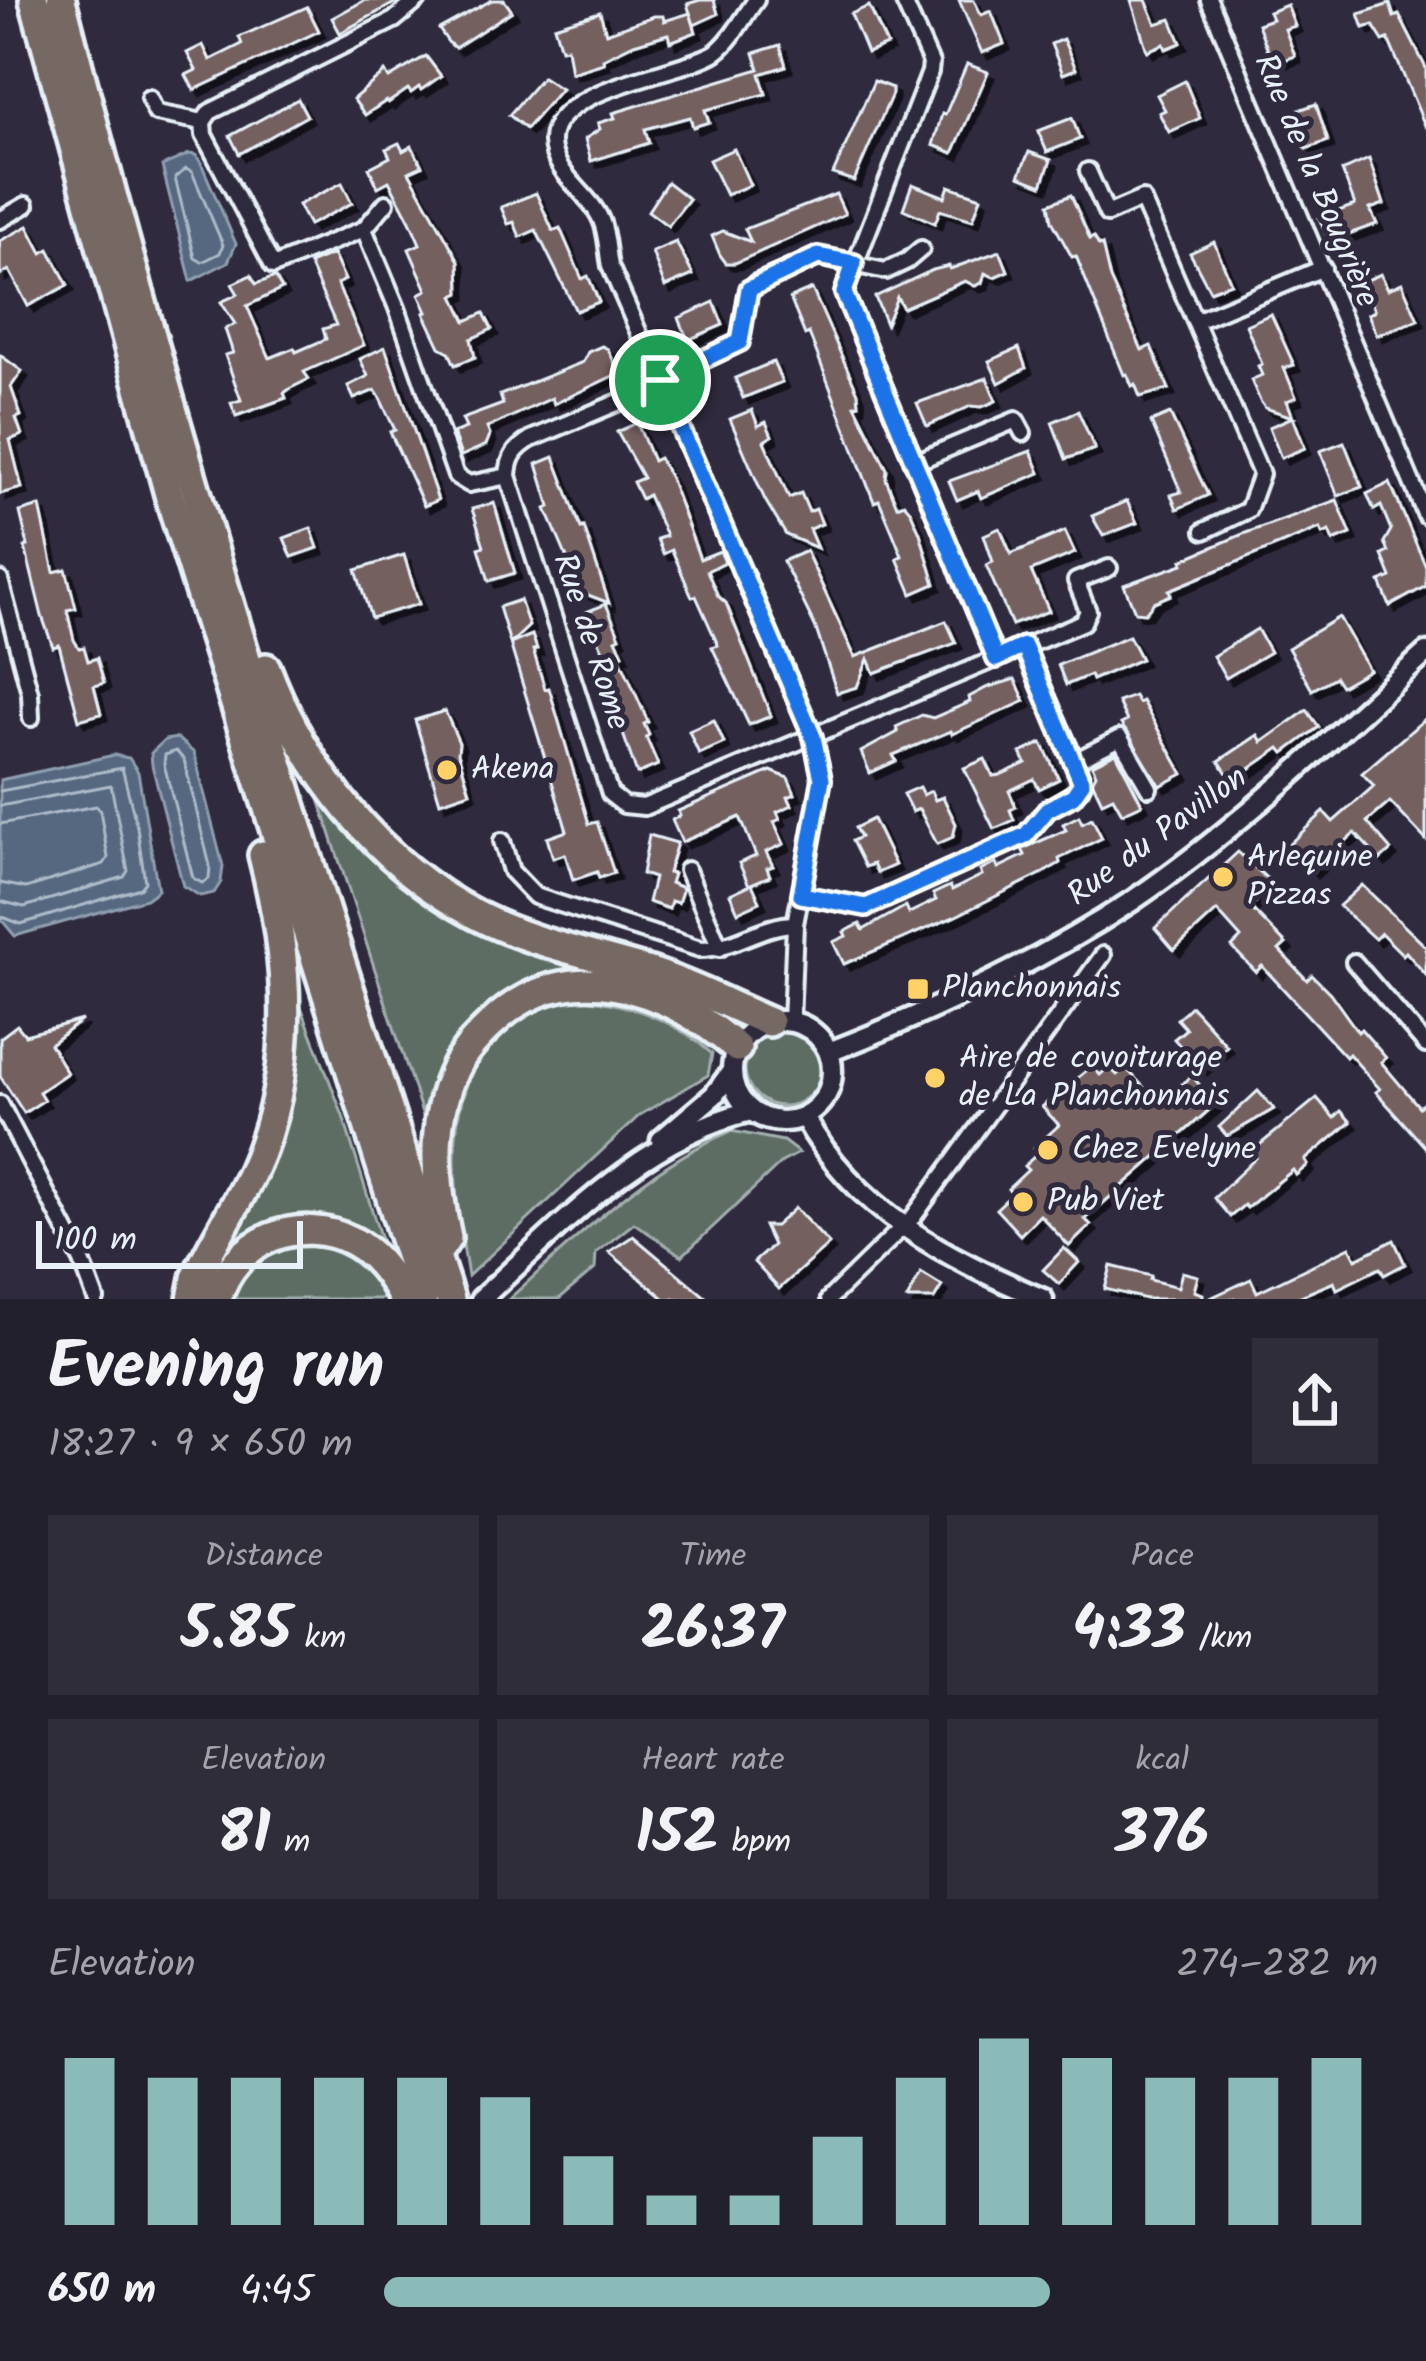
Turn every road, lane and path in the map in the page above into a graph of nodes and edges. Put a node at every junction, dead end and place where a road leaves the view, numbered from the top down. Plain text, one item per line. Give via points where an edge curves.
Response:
1 (34, 0) edge
2 (62, 0) edge
3 (418, 0) edge
4 (756, 0) edge
5 (903, 0) edge
6 (1209, 0) edge
7 (149, 98) dead end
8 (203, 122) junction
9 (1088, 171) dead end
10 (386, 203) dead end
11 (26, 205) dead end
12 (0, 220) edge
13 (364, 229) junction
14 (921, 249) dead end
15 (854, 263) junction
16 (1323, 268) junction
17 (1196, 321) junction
18 (661, 382) junction
19 (1023, 434) dead end
20 (913, 463) junction
21 (508, 476) junction
22 (1426, 516) edge
23 (1204, 531) dead end
24 (212, 548) junction
25 (1108, 568) dead end
26 (0, 580) edge
27 (1024, 646) junction
28 (1426, 653) edge
29 (996, 659) junction
30 (31, 718) dead end
31 (813, 737) junction
32 (1075, 761) junction
33 (1150, 788) dead end
34 (264, 806) junction
35 (502, 841) dead end
36 (688, 870) dead end
37 (801, 895) junction
38 (795, 924) junction
39 (719, 948) junction
40 (1103, 955) dead end
41 (1354, 962) dead end
42 (780, 1022) junction
43 (1426, 1045) edge
44 (829, 1052) junction
45 (734, 1060) junction
46 (0, 1104) edge
47 (752, 1112) junction
48 (705, 1116) junction
49 (804, 1117) junction
50 (900, 1227) junction
51 (435, 1255) junction
52 (97, 1299) edge
53 (192, 1299) edge
54 (217, 1299) edge
55 (403, 1299) edge
56 (423, 1299) edge
57 (449, 1299) edge
58 (481, 1299) edge
59 (829, 1299) edge
60 (1043, 1299) edge

1 - 34 highway
2 - 24 highway
3 - 8 street
4 - 18 street via 715,53 592,96 552,136 561,166 602,220 610,266
5 - 15 street via 931,68
6 - 16 street, Rue de la Bougrière
7 - 8 street via 156,113
8 - 13 street via 273,266
9 - 17 street via 1107,214 1142,199
10 - 13 street
11 - 12 street
13 - 21 street via 456,476 469,484
14 - 15 street via 886,271
15 - 18 street via 818,256 756,283 740,342
15 - 20 street via 844,293
16 - 17 street
16 - 22 street, Rue de la Bougrière
17 - 23 street via 1261,474 1248,510
18 - 21 street via 531,439 516,449
18 - 31 street
19 - 20 street via 1016,420
20 - 29 street
21 - 31 street, Rue de Rome via 610,794 624,806 644,808
24 - 42 highway via 229,555 301,746 354,816 428,886 510,930
24 - 51 highway
25 - 27 street via 1076,581 1088,611 1083,622
26 - 30 street
27 - 29 street
27 - 32 street
28 - 44 street, Rue du Pavillon via 1302,766 1130,902 933,1008
29 - 31 street
31 - 37 street via 822,779
32 - 33 street via 1120,738
32 - 37 street via 1080,789 1026,835 866,907
34 - 53 highway via 255,824 280,944 283,1065 254,1169
34 - 56 highway
35 - 39 street via 511,871 535,896 700,949
36 - 39 street
37 - 38 street
38 - 39 street
38 - 42 street
40 - 50 street
41 - 43 street
42 - 44 street via 820,1038
42 - 45 street via 756,1028
44 - 49 street via 832,1082
45 - 47 street via 734,1087
45 - 48 street
45 - 51 highway via 690,1012 604,983 569,982 515,1003 473,1042 450,1079 436,1168 447,1238
46 - 52 street
47 - 48 street
47 - 49 street via 777,1122
48 - 58 street
49 - 50 street via 818,1144
50 - 59 street
50 - 60 street
51 - 57 highway
54 - 55 highway via 234,1261 291,1231 357,1244

